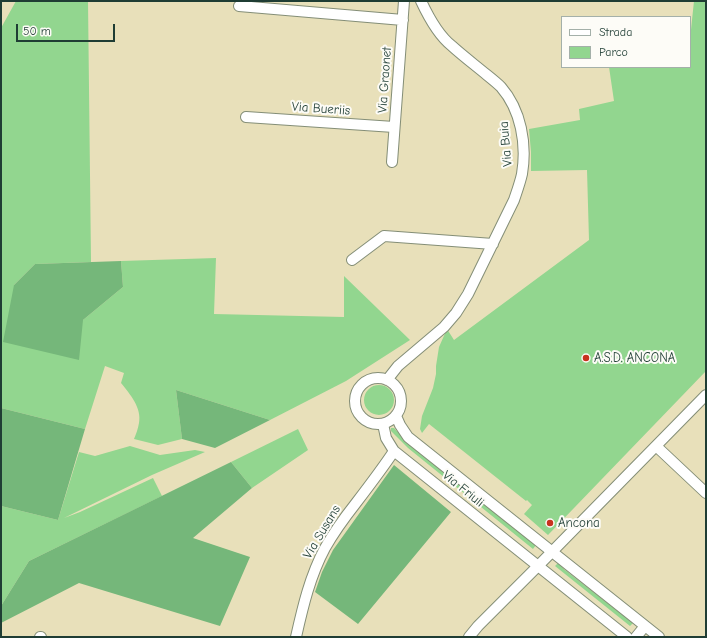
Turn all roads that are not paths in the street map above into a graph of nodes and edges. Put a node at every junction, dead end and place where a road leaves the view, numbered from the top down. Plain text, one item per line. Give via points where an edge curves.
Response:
1 (404, 1) edge
2 (421, 1) edge
3 (239, 6) dead end
4 (403, 20) junction
5 (246, 117) dead end
6 (394, 127) junction
7 (392, 162) dead end
8 (493, 244) junction
9 (352, 260) dead end
10 (387, 380) junction
11 (706, 395) edge
12 (396, 416) junction
13 (383, 424) junction
14 (656, 446) junction
15 (394, 451) junction
16 (706, 493) edge
17 (552, 552) junction
18 (538, 566) junction
19 (645, 626) junction
20 (296, 637) edge
21 (469, 637) edge
22 (627, 637) edge
23 (636, 637) edge
24 (659, 637) edge

1 - 4 street, Via Graonet
2 - 8 street, Via Buia via 435,26 450,45 500,86 516,111 521,126 522,173 514,200
3 - 4 street
4 - 6 street, Via Graonet
5 - 6 street, Via Bueriis
6 - 7 street, Via Graonet
8 - 9 street via 384,236
8 - 10 street, Via Buia via 456,313 444,327 398,366
10 - 12 street via 393,383 400,394 400,409
10 - 13 street via 373,378 366,381 360,385 354,399 362,418 368,422
11 - 14 street
12 - 13 street
12 - 17 street, Via Friuli via 408,437
13 - 15 street, Via Friuli via 386,438
14 - 16 street
14 - 17 street
15 - 18 street, Via Friuli
15 - 20 street, Via Susans via 325,547 310,581
17 - 18 street
17 - 19 street, Via Friuli
18 - 21 street
18 - 22 street, Via Friuli
19 - 23 street
19 - 24 street, Via Friuli

